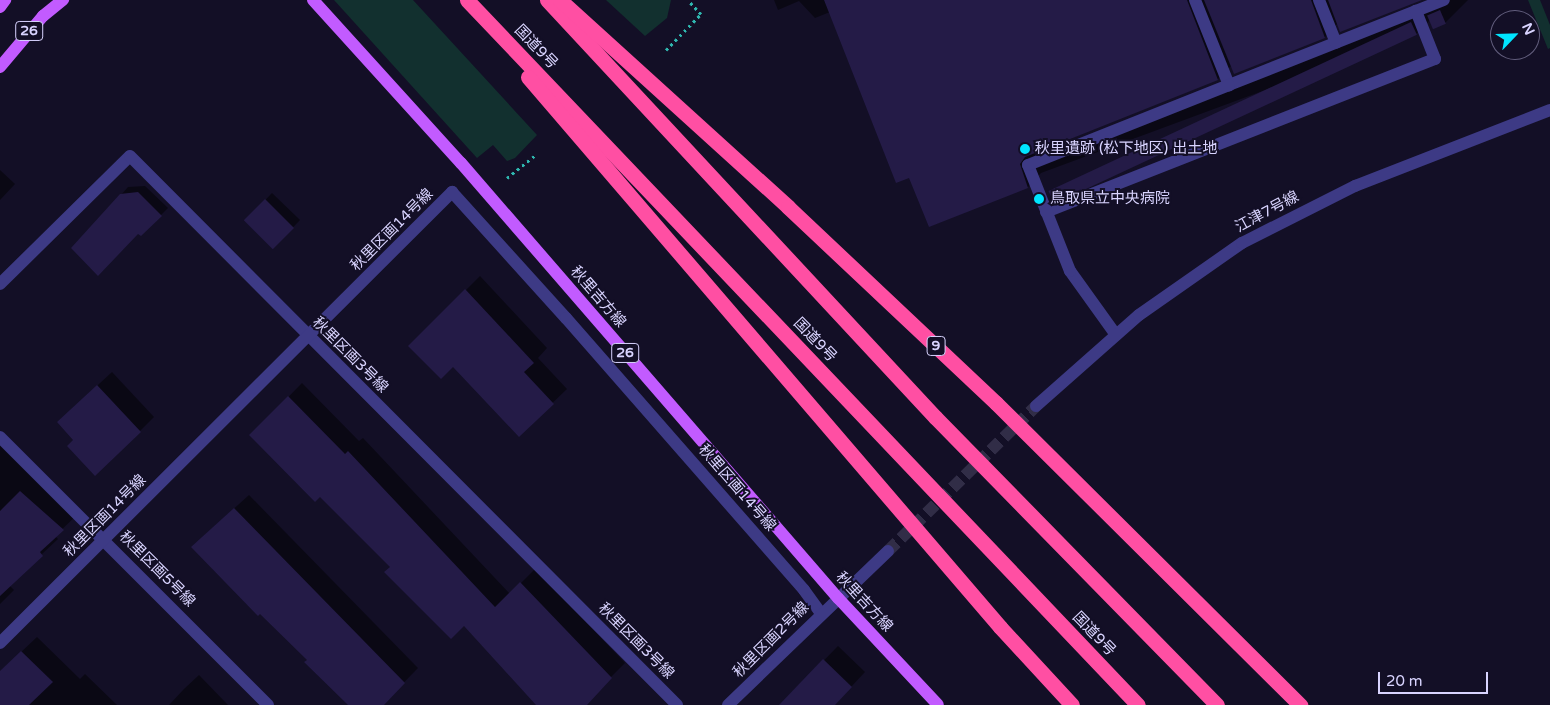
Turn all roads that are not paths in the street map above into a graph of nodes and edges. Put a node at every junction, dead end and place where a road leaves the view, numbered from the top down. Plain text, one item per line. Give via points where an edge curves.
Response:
1 (5, 0) edge
2 (63, 0) edge
3 (313, 0) edge
4 (461, 0) edge
5 (467, 0) edge
6 (547, 0) edge
7 (560, 0) edge
8 (1195, 0) edge
9 (1319, 0) edge
10 (1444, 0) edge
11 (0, 7) edge
12 (1416, 11) junction
13 (1336, 43) junction
14 (0, 67) edge
15 (1229, 85) junction
16 (1550, 110) edge
17 (1046, 212) junction
18 (0, 284) edge
19 (1116, 335) junction
20 (309, 336) junction
21 (1036, 406) tunnel mouth
22 (0, 437) edge
23 (104, 539) junction
24 (888, 550) tunnel mouth
25 (838, 598) junction
26 (821, 613) junction
27 (0, 643) edge
28 (268, 705) edge
29 (677, 705) edge
30 (728, 705) edge
31 (938, 705) edge
32 (1072, 705) edge
33 (1138, 705) edge
34 (1217, 705) edge
35 (1300, 705) edge

1 - 11 main road, 26
2 - 14 main road, 26 via 43,16
3 - 25 main road, 秋里吉方線 / 26 via 461,163
4 - 32 highway via 1000,627
5 - 33 highway, 国道9号
6 - 34 highway via 935,417
7 - 35 highway, 9 via 788,207 996,403
8 - 15 street
9 - 13 street
10 - 12 street
12 - 13 street
12 - 17 street via 1436,59
13 - 15 street
15 - 17 street via 1028,165
16 - 19 street, 江津7号線 via 1399,168 1297,213 1242,243 1189,278
17 - 19 street via 1079,286
18 - 20 street, 秋里区画3号線 via 130,156
19 - 21 street, 江津7号線
20 - 23 street, 秋里区画14号線
20 - 26 street, 秋里区画14号線 via 452,192 599,354
20 - 29 street, 秋里区画3号線
22 - 23 street, 秋里区画5号線
23 - 27 street, 秋里区画14号線
23 - 28 street, 秋里区画5号線
24 - 25 street
25 - 26 street, 秋里区画2号線
25 - 31 main road, 秋里吉方線 / 26
26 - 30 street, 秋里区画2号線

